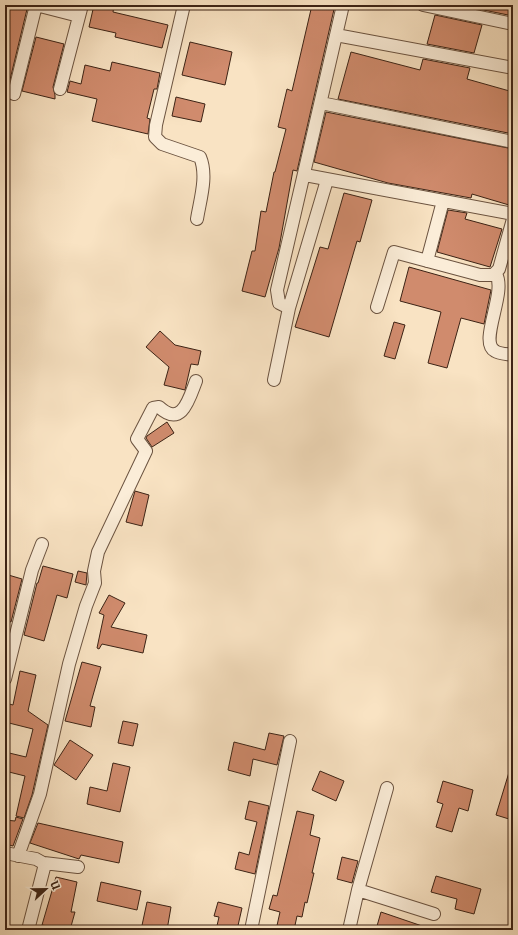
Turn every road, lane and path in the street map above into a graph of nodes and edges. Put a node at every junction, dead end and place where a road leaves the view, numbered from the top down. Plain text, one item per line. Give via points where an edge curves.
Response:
1 (36, 5) edge
2 (184, 5) edge
3 (343, 5) edge
4 (423, 5) edge
5 (80, 11) edge
6 (513, 24) edge
7 (336, 35) junction
8 (513, 68) edge
9 (60, 89) dead end
10 (14, 94) dead end
11 (321, 103) junction
12 (513, 142) edge
13 (305, 175) junction
14 (327, 180) junction
15 (443, 201) junction
16 (513, 214) edge
17 (197, 219) dead end
18 (513, 219) edge
19 (427, 262) junction
20 (496, 274) junction
21 (377, 307) dead end
22 (289, 308) junction
23 (513, 355) edge
24 (274, 380) dead end
25 (196, 381) dead end
26 (42, 544) dead end
27 (5, 679) edge
28 (290, 741) dead end
29 (386, 788) dead end
30 (5, 853) edge
31 (18, 856) junction
32 (44, 863) junction
33 (78, 867) dead end
34 (358, 890) junction
35 (434, 914) dead end
36 (28, 930) edge
37 (251, 930) edge
38 (349, 930) edge

1 - 5 street
1 - 10 street
2 - 17 street via 155,137 162,144 200,158 204,166
3 - 7 street
4 - 6 street
5 - 9 street
7 - 8 street
7 - 11 street
11 - 12 street
11 - 13 street
13 - 14 street
13 - 22 street via 277,290 279,303
14 - 15 street
14 - 22 street
15 - 16 street
15 - 19 street
18 - 20 street
19 - 20 street via 485,276
19 - 21 street via 394,252
20 - 23 street via 500,280 500,291 489,334 491,348 495,352
22 - 24 street
25 - 31 street via 182,411 167,415 159,407 153,408 137,439 146,451 98,552 94,570 96,583 86,606 71,658 40,794
26 - 27 street via 32,570
28 - 37 street
29 - 34 street
30 - 31 street
31 - 32 street
32 - 33 street
32 - 36 street
34 - 35 street
34 - 38 street

